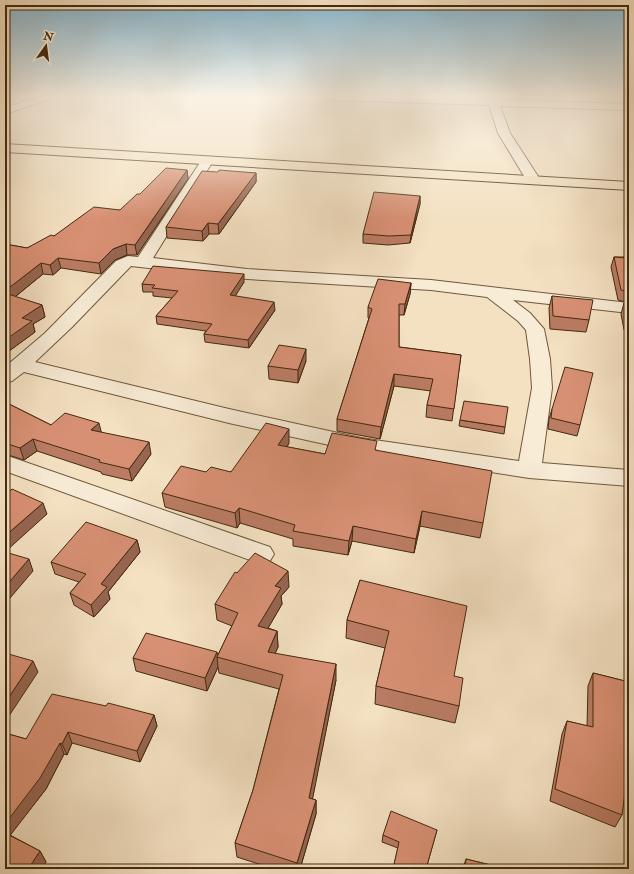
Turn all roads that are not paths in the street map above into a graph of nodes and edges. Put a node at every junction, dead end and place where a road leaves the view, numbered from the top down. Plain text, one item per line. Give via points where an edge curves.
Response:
1 (507, 138) edge
2 (5, 148) edge
3 (207, 161) junction
4 (534, 181) junction
5 (629, 186) edge
6 (143, 262) junction
7 (491, 292) junction
8 (629, 308) edge
9 (13, 371) edge
10 (5, 463) edge
11 (529, 470) junction
12 (629, 478) edge
13 (261, 554) edge

1 - 4 street
2 - 3 main road
3 - 4 main road
3 - 6 street
4 - 5 main road
6 - 7 street via 247,274 431,285
6 - 9 street via 128,261 122,264 59,331
7 - 8 street
7 - 11 street via 524,317 535,329 542,388
9 - 11 street via 361,444
10 - 13 street
11 - 12 street

